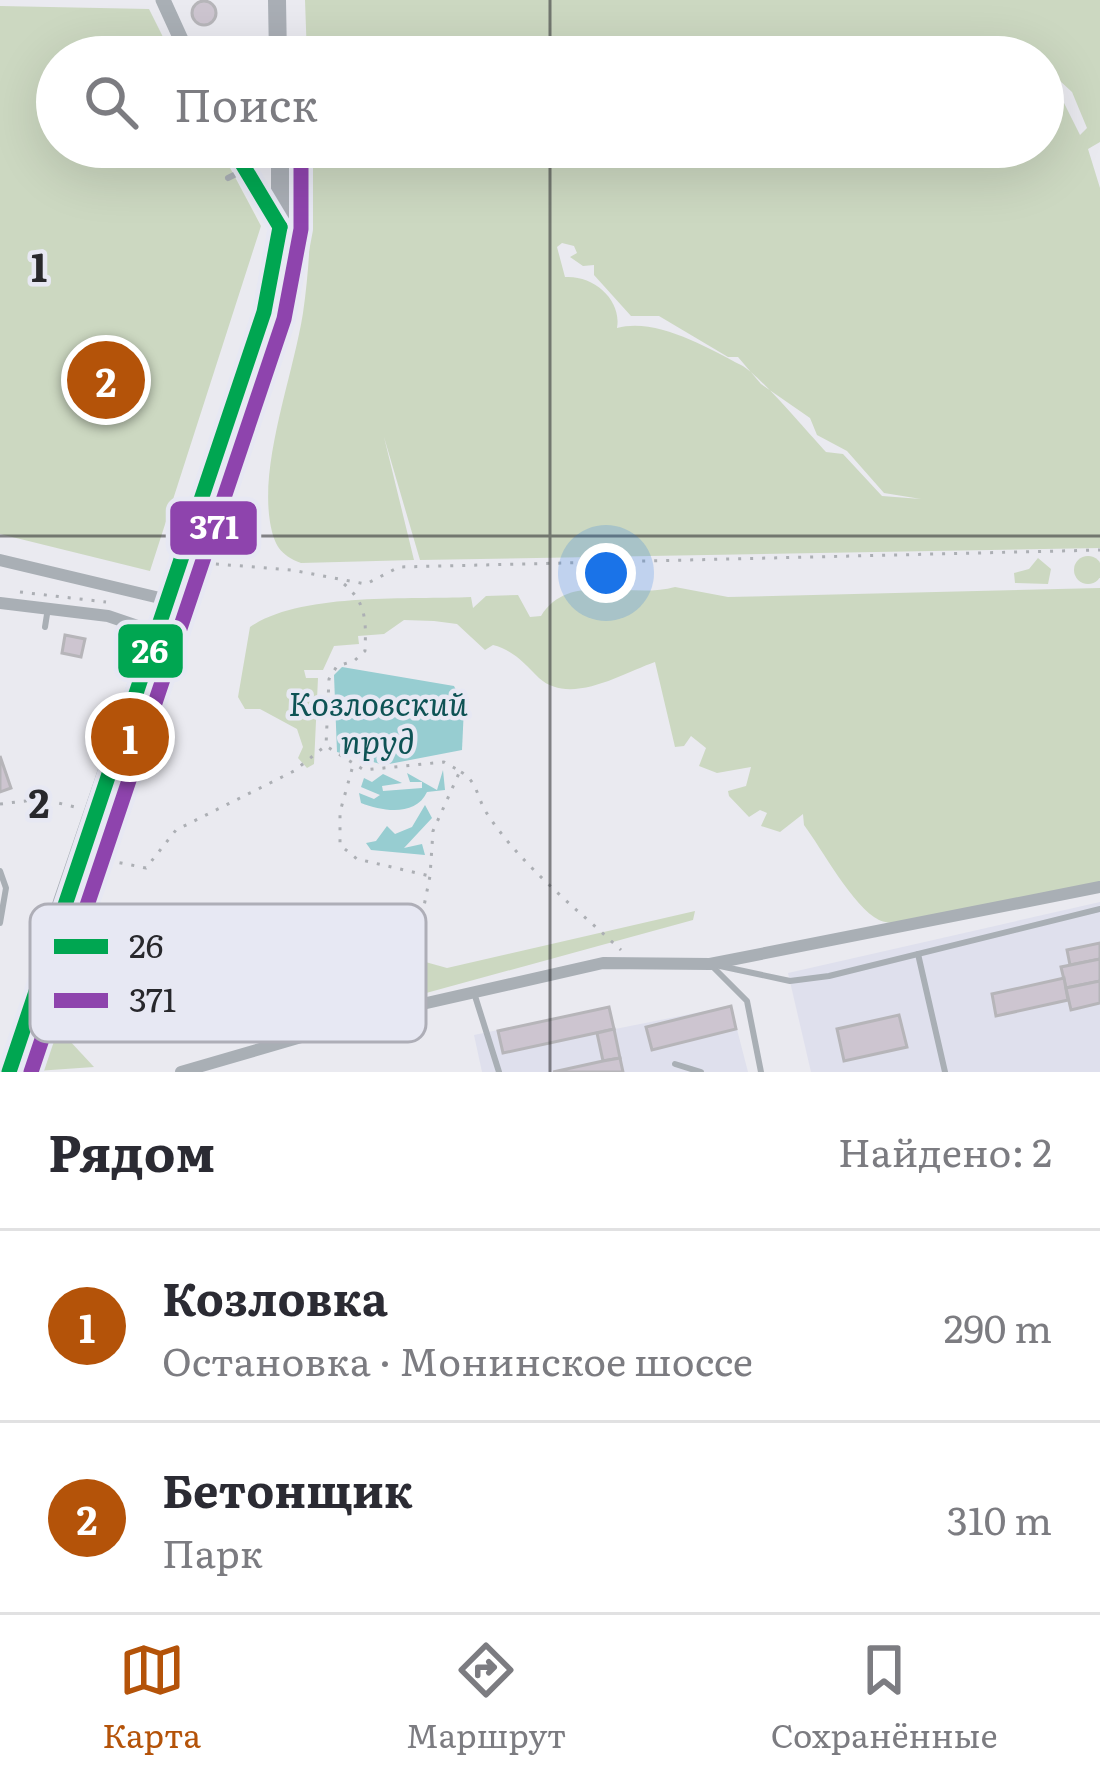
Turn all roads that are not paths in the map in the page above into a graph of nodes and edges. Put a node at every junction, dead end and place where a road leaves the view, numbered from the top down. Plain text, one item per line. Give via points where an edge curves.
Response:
1 (163, 0) edge
2 (277, 0) edge
3 (179, 36) edge
4 (278, 36) edge
5 (243, 168) edge
6 (281, 168) edge
7 (245, 172) junction
8 (227, 178) dead end
9 (281, 184) junction
10 (280, 226) junction
11 (0, 560) edge
12 (164, 599) junction
13 (0, 603) edge
14 (48, 608) junction
15 (45, 628) dead end
16 (155, 632) junction
17 (0, 871) edge
18 (1100, 886) edge
19 (63, 904) edge
20 (1100, 909) edge
21 (0, 923) edge
22 (918, 954) junction
23 (710, 964) junction
24 (472, 992) junction
25 (426, 1003) edge
26 (30, 1006) edge
27 (286, 1042) edge
28 (2, 1057) edge
29 (675, 1064) dead end
30 (9, 1071) edge
31 (182, 1072) edge
32 (499, 1072) edge
33 (701, 1072) edge
34 (761, 1072) edge
35 (945, 1072) edge

1 - 3 street
2 - 4 main road
5 - 7 street
6 - 9 main road
7 - 8 lane
7 - 9 street via 262,190
7 - 10 street
9 - 10 main road
10 - 12 main road via 264,312
11 - 12 street
12 - 16 main road
13 - 14 street
14 - 15 lane
14 - 16 street
16 - 19 main road
17 - 21 lane
18 - 23 street
20 - 22 lane
22 - 23 lane via 790,981
22 - 35 lane
23 - 24 street via 626,959
23 - 34 lane via 747,1001
24 - 25 street
24 - 32 lane
26 - 30 main road
27 - 31 street
28 - 30 lane
29 - 33 lane

